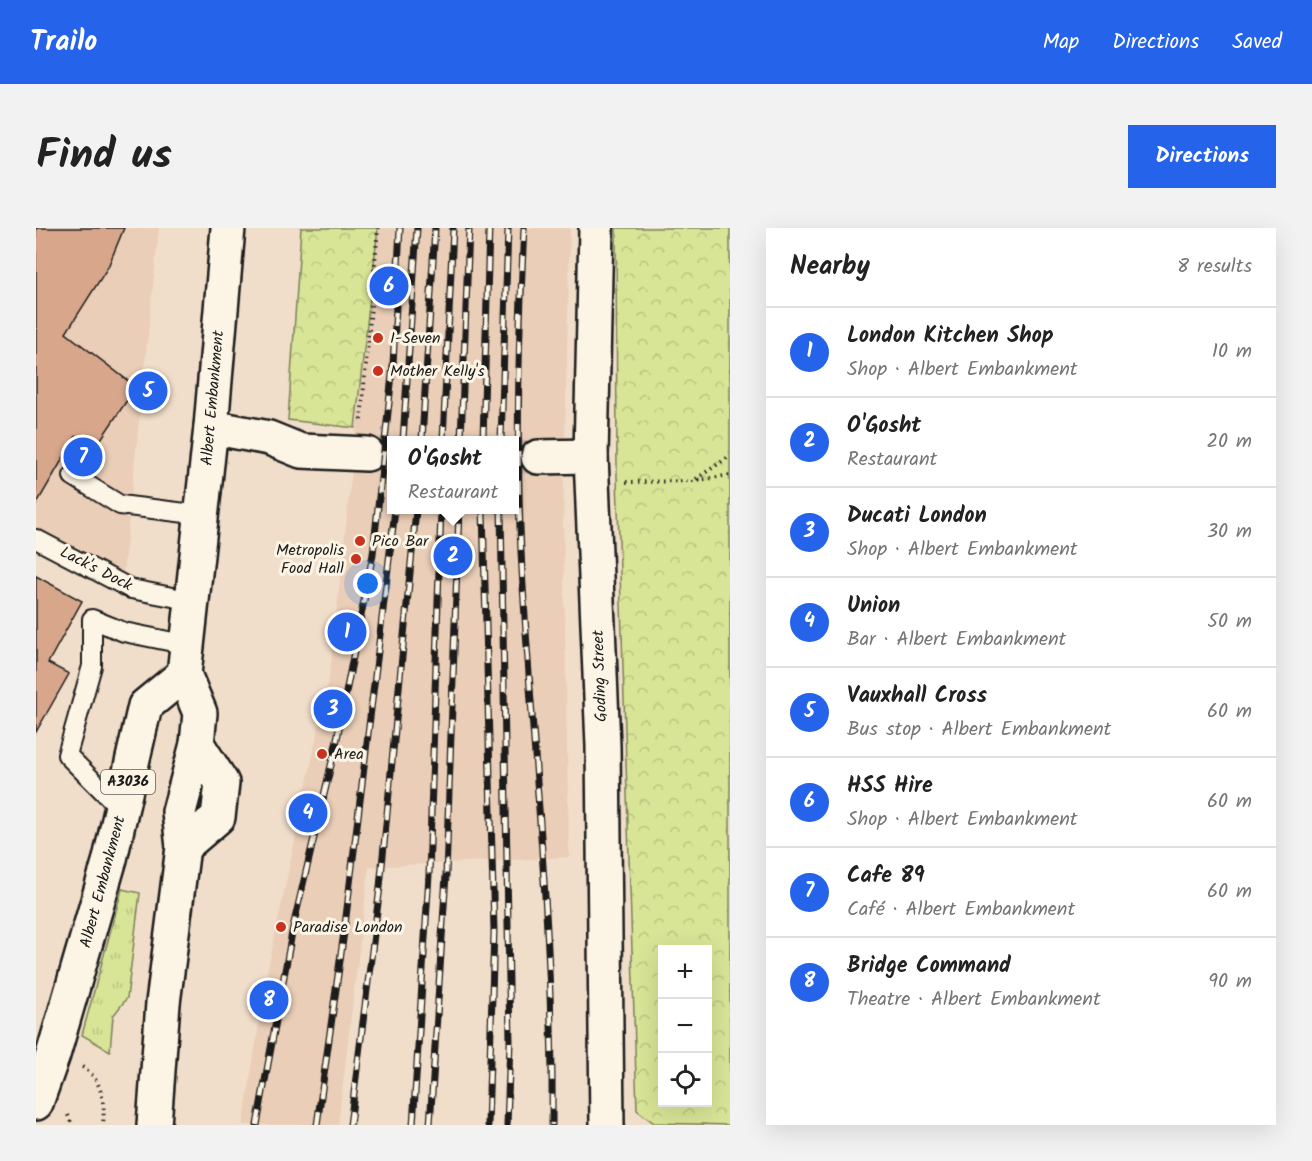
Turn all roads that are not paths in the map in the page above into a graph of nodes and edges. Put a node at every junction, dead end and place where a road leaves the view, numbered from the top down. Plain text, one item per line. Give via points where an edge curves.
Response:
1 (228, 228) edge
2 (596, 228) edge
3 (211, 427) junction
4 (363, 454) tunnel mouth
5 (538, 457) tunnel mouth
6 (592, 470) junction
7 (72, 476) dead end
8 (202, 515) junction
9 (36, 539) edge
10 (193, 601) junction
11 (186, 659) junction
12 (122, 810) junction
13 (36, 1103) edge
14 (154, 1125) edge
15 (607, 1125) edge

1 - 3 main road, Albert Embankment
2 - 6 main road, Goding Street
3 - 4 main road via 269,438 301,451
3 - 8 main road, Albert Embankment
5 - 6 main road
6 - 15 main road, Goding Street via 603,758
7 - 8 lane via 120,505
8 - 10 main road, Albert Embankment
9 - 10 lane, Lack's Dock via 131,589
10 - 11 main road, Albert Embankment
11 - 12 main road, Albert Embankment / A3036 via 145,706
11 - 12 lane via 92,619 92,666 67,755
11 - 14 main road, Albert Embankment via 200,713 197,744 222,783 218,817 183,847 163,1003
12 - 13 main road, Albert Embankment / A3036 via 80,966

